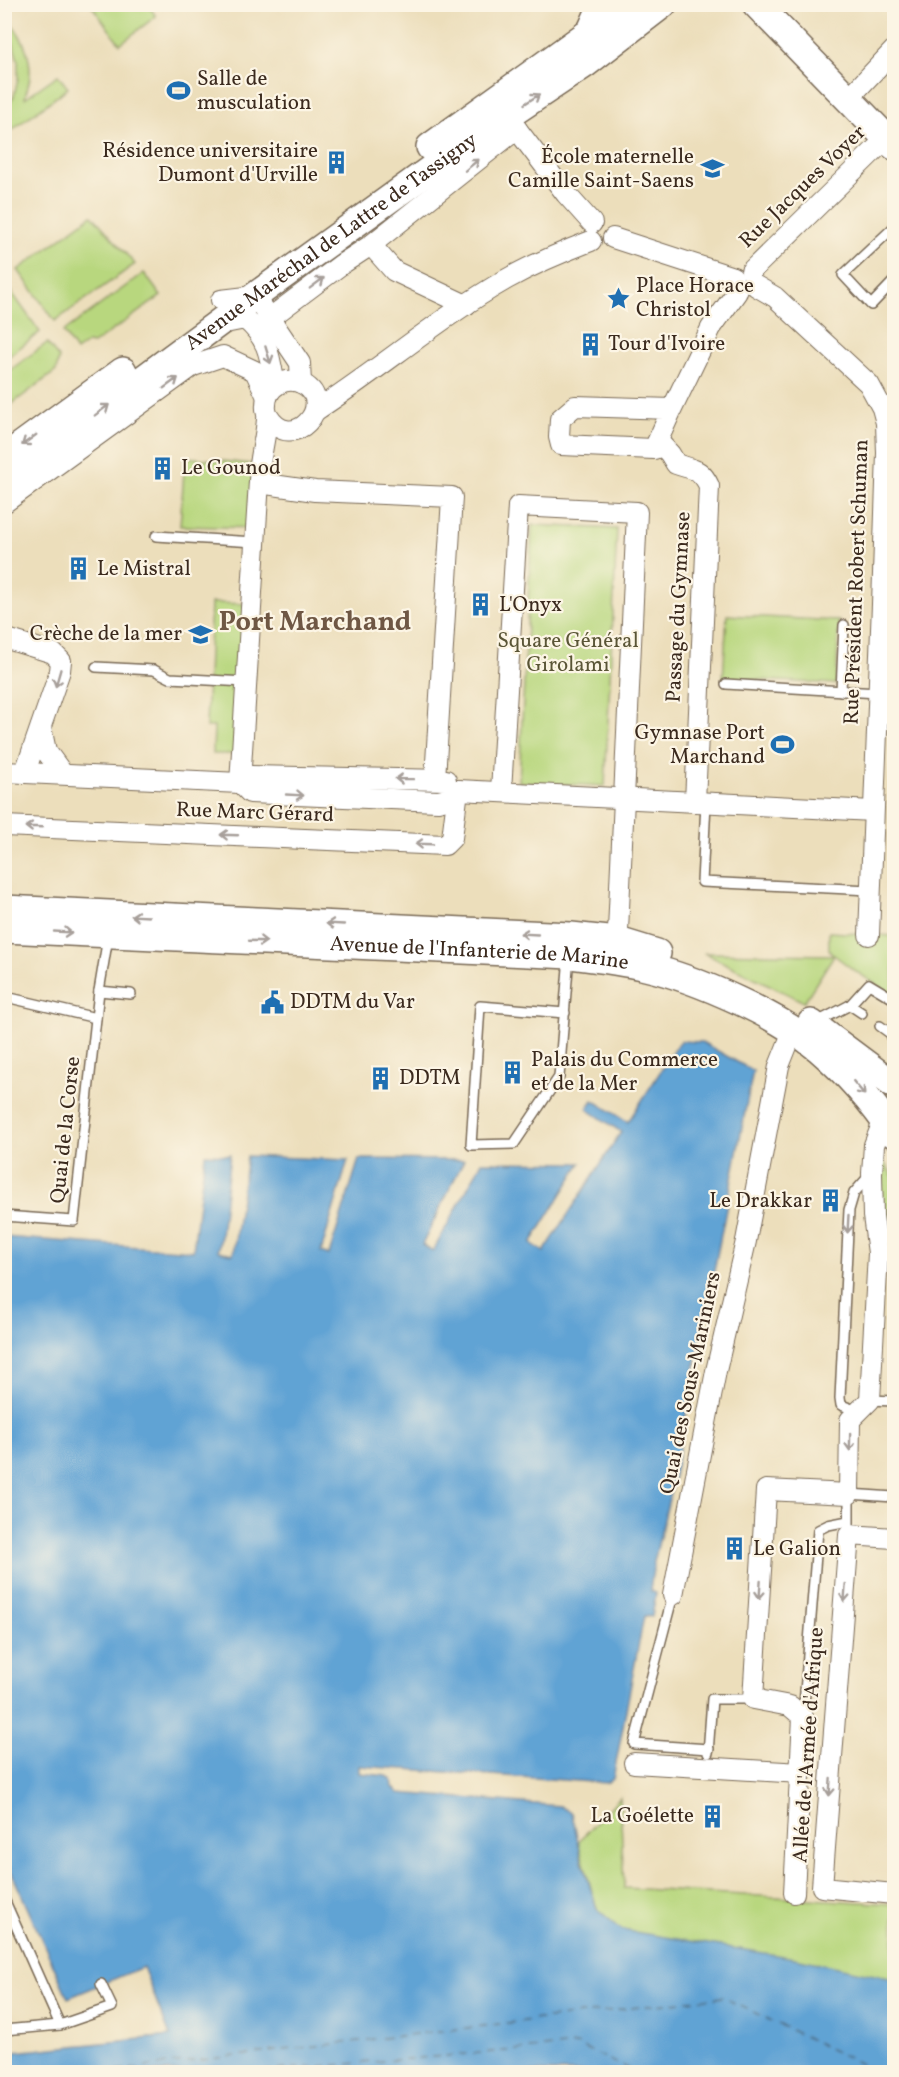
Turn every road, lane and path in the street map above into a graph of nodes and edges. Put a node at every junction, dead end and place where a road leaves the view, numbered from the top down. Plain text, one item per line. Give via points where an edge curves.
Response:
1 (597, 4) edge
2 (629, 4) edge
3 (663, 4) edge
4 (755, 6) edge
5 (587, 36) junction
6 (894, 50) edge
7 (848, 99) junction
8 (512, 122) junction
9 (892, 138) edge
10 (894, 227) edge
11 (591, 232) junction
12 (371, 245) junction
13 (894, 281) edge
14 (744, 282) junction
15 (466, 304) junction
16 (241, 306) junction
17 (310, 396) junction
18 (672, 409) junction
19 (271, 413) junction
20 (658, 441) junction
21 (4, 458) edge
22 (4, 482) edge
23 (258, 483) junction
24 (4, 503) edge
25 (156, 536) dead end
26 (255, 542) junction
27 (888, 604) edge
28 (844, 625) dead end
29 (4, 638) edge
30 (96, 667) dead end
31 (246, 682) junction
32 (726, 684) dead end
33 (841, 691) junction
34 (878, 693) junction
35 (41, 727) junction
36 (4, 772) edge
37 (25, 772) junction
38 (63, 774) junction
39 (435, 779) junction
40 (240, 783) junction
41 (458, 790) junction
42 (501, 791) junction
43 (623, 799) junction
44 (700, 802) junction
45 (873, 811) junction
46 (4, 826) edge
47 (870, 890) junction
48 (4, 909) edge
49 (4, 929) edge
50 (109, 934) junction
51 (869, 935) dead end
52 (570, 946) junction
53 (617, 951) junction
54 (99, 992) junction
55 (131, 994) dead end
56 (5, 997) edge
57 (894, 999) edge
58 (850, 1005) junction
59 (97, 1013) junction
60 (565, 1013) junction
61 (862, 1013) dead end
62 (4, 1022) edge
63 (880, 1026) dead end
64 (805, 1028) junction
65 (894, 1044) edge
66 (892, 1080) edge
67 (889, 1127) edge
68 (872, 1173) junction
69 (4, 1216) edge
70 (894, 1401) edge
71 (864, 1406) junction
72 (849, 1494) junction
73 (894, 1497) edge
74 (849, 1528) junction
75 (894, 1538) edge
76 (673, 1595) joint
77 (753, 1700) junction
78 (803, 1717) junction
79 (634, 1754) joint
80 (708, 1758) junction
81 (801, 1773) junction
82 (794, 1893) dead end
83 (894, 1894) edge
84 (4, 1899) edge
85 (101, 1984) dead end
86 (60, 2025) junction
87 (4, 2030) edge

1 - 5 street
2 - 5 main road, Avenue Maréchal de Lattre de Tassigny
8 -> 3 main road, Avenue Maréchal de Lattre de Tassigny
4 - 7 main road
5 - 16 main road, Avenue Maréchal de Lattre de Tassigny via 465,121
6 - 7 street
7 - 9 main road
8 - 11 street
12 -> 8 street
8 - 16 main road, Avenue Maréchal de Lattre de Tassigny
9 - 14 street, Rue Jacques Voyer
10 - 13 lane via 843,275 872,305
11 - 14 street, Rue Président Robert Schuman via 599,220 609,222 614,238
11 - 15 street
12 - 15 street via 394,271
16 -> 12 street via 342,264
14 - 18 street, Rue Jacques Voyer via 711,328
14 - 27 street, Rue Président Robert Schuman via 776,297 869,384 882,408 887,453
15 - 17 street via 342,393
16 - 17 street via 300,363
16 -> 19 street via 264,340 270,360
16 -> 21 main road, Avenue Maréchal de Lattre de Tassigny
22 -> 16 main road, Avenue Maréchal de Lattre de Tassigny
17 - 19 street via 291,380 283,382
17 - 19 street via 310,421 304,427 294,430
18 - 20 street, Rue Jacques Voyer
18 - 20 street via 575,406 560,419 561,445 654,449
19 - 23 street
24 -> 19 street via 193,366 223,356 255,371
20 - 44 street, Passage du Gymnase via 676,464 704,475 709,486
23 - 26 street
23 - 39 street via 315,491 452,497
25 - 26 lane
26 - 31 street
27 - 34 street, Rue Président Robert Schuman
28 - 33 lane
29 -> 35 street via 53,653 61,661
30 - 31 lane via 154,670 170,678
31 - 40 street
32 - 33 lane
33 - 34 lane
34 - 45 street, Rue Président Robert Schuman
35 - 37 street
35 - 38 street via 46,752
36 - 37 street
37 - 38 street
38 - 40 street
39 -> 40 street via 251,776
39 - 41 street via 447,780
40 -> 41 street via 250,793 438,801 452,798
41 - 42 street
41 -> 46 street, Rue Marc Gérard via 452,838 445,845
42 - 43 street
42 - 43 street via 518,506 637,512
43 - 44 street
43 - 53 street
44 - 45 street
44 - 47 lane via 702,882
45 - 47 street, Rue Président Robert Schuman
47 - 51 street, Rue Président Robert Schuman
52 -> 48 main road, Avenue de l'Infanterie de Marine
49 -> 50 main road, Avenue de l'Infanterie de Marine
50 -> 52 main road, Avenue de l'Infanterie de Marine
50 - 54 lane
52 - 53 main road, Avenue de l'Infanterie de Marine
52 - 60 lane
53 - 64 main road, Avenue de l'Infanterie de Marine via 693,964 721,975 778,1003
54 - 55 lane
54 - 59 lane
56 - 59 lane
56 - 62 lane
57 - 58 lane via 869,984
58 - 61 lane
58 - 64 lane
59 - 69 lane, Quai de la Corse via 75,1221
60 - 60 lane via 560,1077 513,1144 471,1145 480,1006
63 - 65 lane via 891,1034
64 - 66 main road, Avenue de l'Infanterie de Marine
64 -> 67 main road, Avenue de l'Infanterie de Marine via 818,1048 854,1082
64 - 76 street, Quai des Sous-Mariniers via 789,1041 779,1066
67 - 68 street via 874,1144
68 - 71 street via 878,1253
68 -> 71 lane via 854,1193 849,1210 840,1398 841,1405
70 - 71 lane
71 -> 72 street via 850,1420
72 - 73 lane
72 - 74 lane
72 -> 77 street via 766,1490
74 - 75 street
74 - 78 lane via 828,1525 818,1530
74 -> 83 street, Allée de l'Armée d'Afrique via 822,1887
76 - 79 lane, Quai des Sous-Mariniers
77 - 78 street via 790,1706
77 - 80 lane via 712,1699
78 - 81 street
79 - 80 street
80 - 81 street
81 - 82 street
84 - 86 lane
85 - 86 lane via 112,2007
86 - 87 lane

